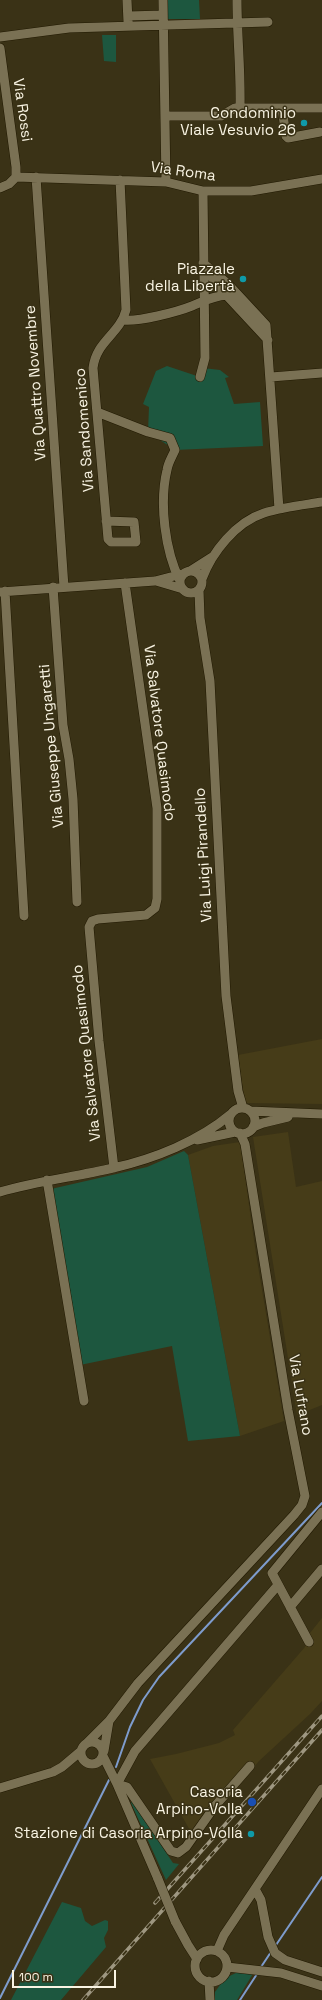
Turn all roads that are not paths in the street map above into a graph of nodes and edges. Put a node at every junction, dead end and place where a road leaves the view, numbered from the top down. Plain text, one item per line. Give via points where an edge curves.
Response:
1 (127, 0) edge
2 (163, 0) edge
3 (237, 0) edge
4 (128, 16) junction
5 (163, 20) junction
6 (237, 22) junction
7 (268, 22) dead end
8 (128, 25) junction
9 (0, 37) edge
10 (0, 48) edge
11 (240, 108) junction
12 (282, 108) junction
13 (322, 108) edge
14 (165, 116) junction
15 (320, 132) dead end
16 (16, 177) junction
17 (36, 177) junction
18 (322, 179) edge
19 (120, 180) junction
20 (166, 182) junction
21 (0, 188) edge
22 (203, 191) junction
23 (203, 262) junction
24 (216, 284) junction
25 (228, 284) junction
26 (227, 295) junction
27 (203, 300) junction
28 (123, 320) junction
29 (268, 340) junction
30 (322, 373) edge
31 (200, 377) dead end
32 (271, 377) junction
33 (97, 412) junction
34 (322, 502) edge
35 (279, 509) junction
36 (106, 521) dead end
37 (213, 556) junction
38 (184, 579) junction
39 (202, 579) junction
40 (155, 581) junction
41 (125, 583) junction
42 (53, 587) junction
43 (64, 587) junction
44 (199, 590) junction
45 (2, 591) edge
46 (200, 618) junction
47 (77, 902) dead end
48 (24, 916) dead end
49 (240, 1111) junction
50 (302, 1114) junction
51 (322, 1114) edge
52 (251, 1129) junction
53 (238, 1133) junction
54 (182, 1144) junction
55 (245, 1144) junction
56 (114, 1168) junction
57 (46, 1180) junction
58 (0, 1192) edge
59 (84, 1401) dead end
60 (322, 1512) edge
61 (322, 1569) edge
62 (278, 1585) junction
63 (290, 1607) junction
64 (308, 1642) dead end
65 (109, 1721) junction
66 (87, 1742) junction
67 (81, 1751) junction
68 (103, 1753) junction
69 (92, 1764) junction
70 (250, 1766) dead end
71 (62, 1767) junction
72 (110, 1772) junction
73 (117, 1784) junction
74 (0, 1788) edge
75 (322, 1789) edge
76 (255, 1889) junction
77 (217, 1951) junction
78 (197, 1959) junction
79 (227, 1967) junction
80 (322, 1972) edge
81 (209, 1981) junction
82 (322, 1985) edge
83 (210, 2000) edge

1 - 4 street
2 - 5 street
3 - 6 street
4 - 5 street
4 - 8 street
5 - 6 street
5 - 8 street
5 - 14 street
6 - 7 street
6 - 11 street via 241,74
8 - 9 street via 69,28
10 - 16 street, Via Rossi
11 - 12 street
11 - 14 street via 221,116
12 - 13 street
12 - 15 street via 288,138
14 - 20 street
16 - 17 street, Via Roma
16 - 21 street
17 - 19 street, Via Roma
17 - 43 street, Via Quattro Novembre
18 - 22 street, Via Roma via 251,191
19 - 20 street, Via Roma
19 - 28 street via 126,305
20 - 22 street, Via Roma
22 - 23 street
23 - 24 street
23 - 25 street
23 - 27 street
24 - 25 street
24 - 26 street
24 - 27 street
25 - 29 street via 265,324
26 - 27 street
26 - 29 street
27 - 28 street via 179,310 135,320
27 - 31 street via 205,358
28 - 33 street, Via Sandomenico via 98,348 94,358
29 - 32 street
30 - 32 street
32 - 35 street
33 - 36 street, Via Sandomenico
33 - 38 street, Via Luigi Pirandello via 170,438 175,450 167,469 164,496 169,553 174,566
34 - 35 street
35 - 37 street via 263,513 246,523
37 - 38 street
37 - 39 street, Via Luigi Pirandello
38 - 39 street via 197,573
38 - 40 street
38 - 40 street
38 - 44 street via 193,593
38 - 46 street, Via Luigi Pirandello
39 - 44 street, Via Luigi Pirandello
40 - 41 street
41 - 43 street
41 - 56 street, Via Salvatore Quasimodo via 157,808 157,898 155,908 146,915 98,919 92,921 89,927
42 - 43 street
42 - 45 street
42 - 47 street, Via Giuseppe Ungaretti via 63,725 73,799
44 - 46 street, Via Luigi Pirandello
45 - 48 street
46 - 49 street, Via Luigi Pirandello via 210,681 226,996
49 - 50 street
49 - 52 street via 254,1117
49 - 53 street, Via Lufrano via 230,1126
49 - 54 street
50 - 51 street
50 - 52 street via 263,1123
52 - 53 street
52 - 55 street
53 - 54 street
53 - 55 street, Via Lufrano
54 - 56 street
55 - 65 street, Via Lufrano via 288,1410 305,1496 294,1515 138,1683
56 - 57 street
57 - 58 street
57 - 59 street
60 - 62 street via 272,1573
61 - 63 street
62 - 63 street
62 - 73 street via 135,1751
63 - 64 street
65 - 66 street, Via Lufrano
65 - 68 street, Via Lufrano
66 - 67 street, Via Lufrano
66 - 68 street via 97,1743
67 - 69 street via 82,1759
67 - 71 street, Via Lufrano
68 - 69 street
68 - 72 street
69 - 71 street, Via Lufrano
69 - 72 street
70 - 73 street via 215,1806 186,1847 178,1853 171,1851 127,1787
71 - 74 street, Via Lufrano
72 - 73 street
73 - 78 street, bridge via 175,1921
75 - 76 street
76 - 77 street via 224,1935
76 - 80 street via 261,1900 273,1950 285,1960
77 - 78 street via 204,1952
77 - 79 street via 225,1957
78 - 81 street via 197,1973
79 - 81 street via 223,1976
79 - 82 street via 267,1970
81 - 83 street

